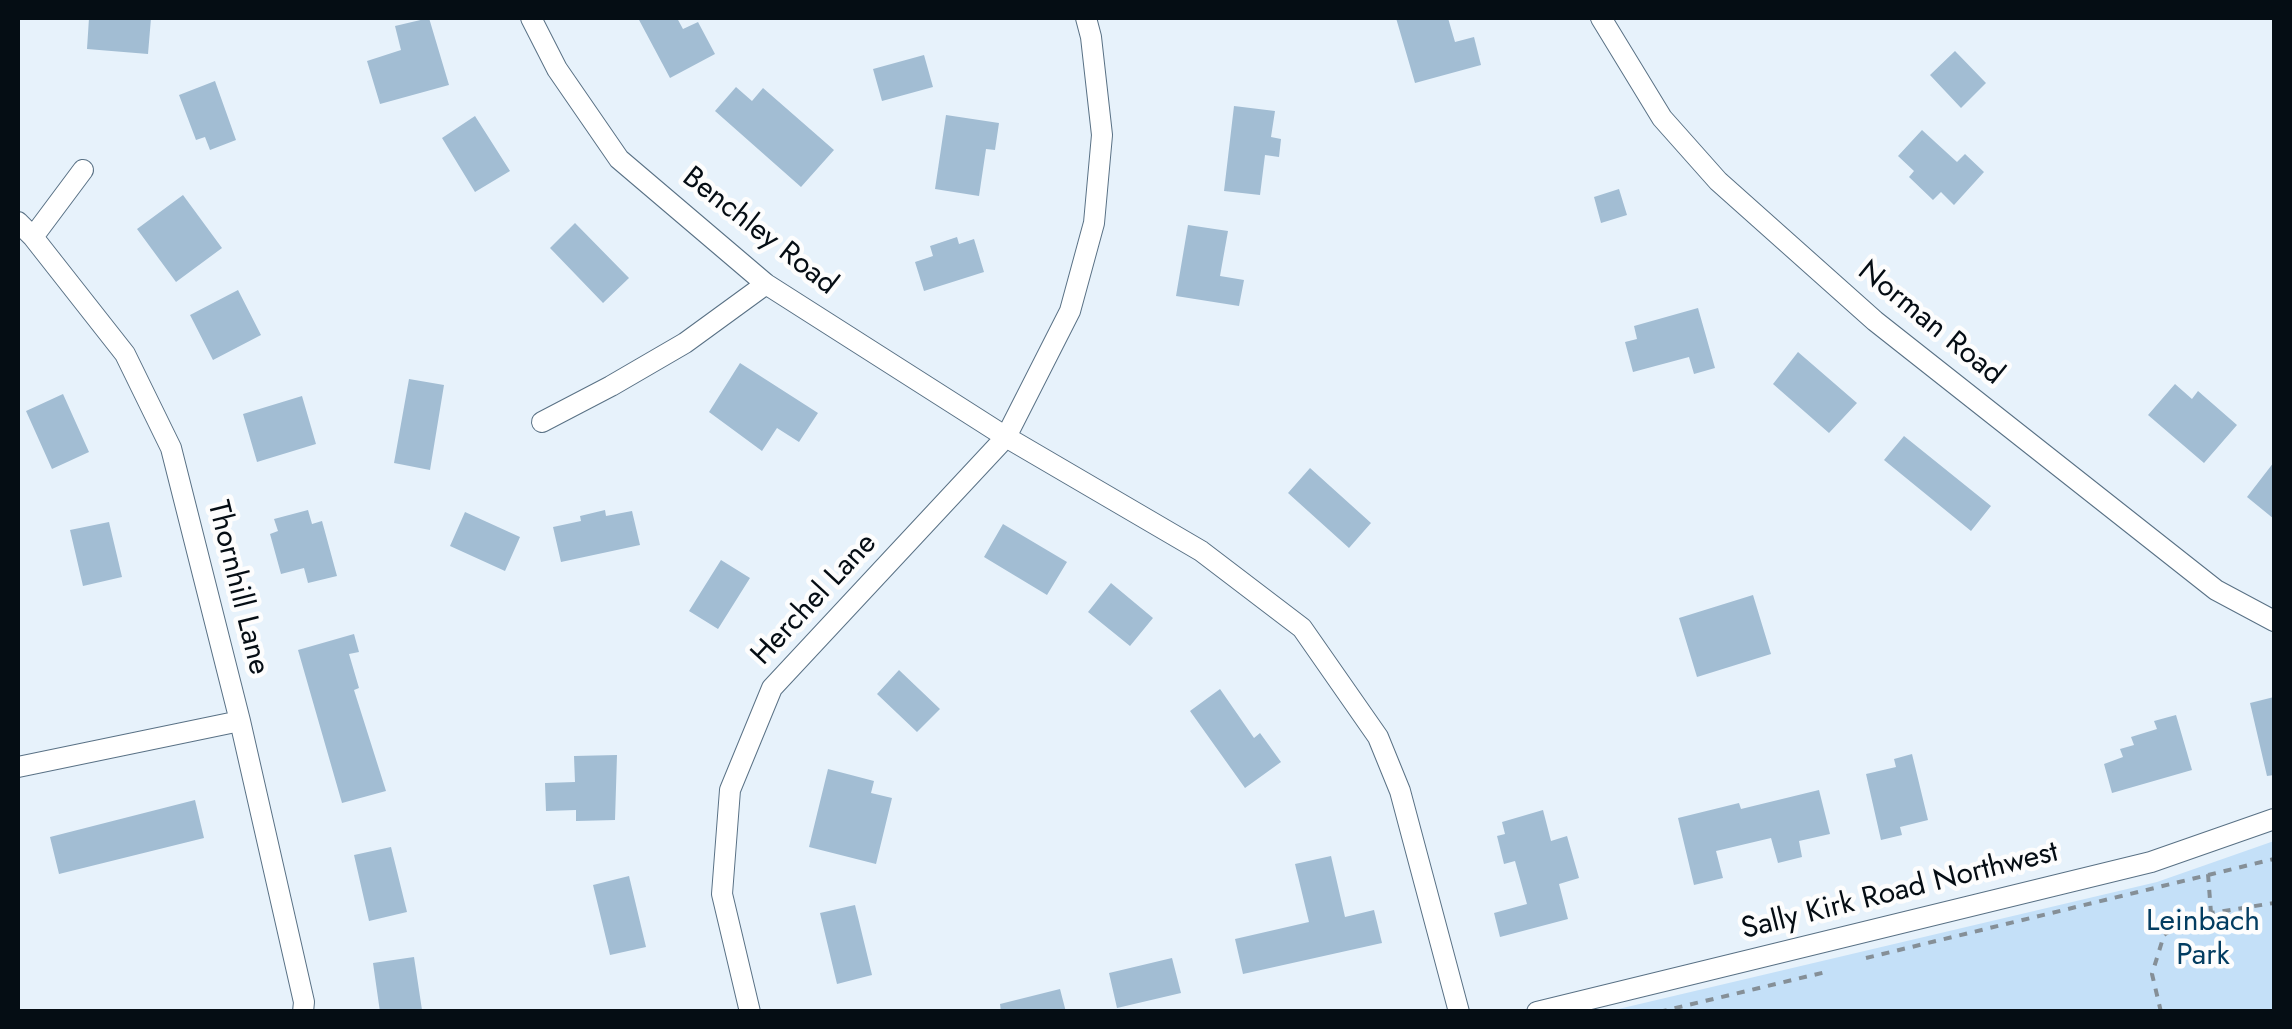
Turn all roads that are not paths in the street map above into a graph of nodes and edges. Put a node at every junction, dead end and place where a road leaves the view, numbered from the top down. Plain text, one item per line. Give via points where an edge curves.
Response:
1 (531, 18) edge
2 (1086, 18) edge
3 (1601, 18) edge
4 (83, 170) dead end
5 (25, 229) edge
6 (766, 284) junction
7 (542, 422) dead end
8 (1006, 437) junction
9 (2274, 622) edge
10 (240, 722) junction
11 (18, 767) edge
12 (2274, 819) edge
13 (303, 1012) edge
14 (750, 1012) edge
15 (1460, 1012) edge
16 (1537, 1012) edge

1 - 6 street, Benchley Road via 556,69 620,159
2 - 8 street, Herchel Lane via 1102,135 1094,223 1070,310
3 - 9 street, Norman Road via 1662,118 1718,180 1875,322 2216,590
4 - 5 street
5 - 10 street, Thornhill Lane via 126,354 170,448
6 - 7 street via 685,343
6 - 8 street, Benchley Road
8 - 14 street, Herchel Lane via 772,688 730,790 722,894
8 - 15 street, Benchley Road via 1201,550 1302,628 1378,738 1400,790
10 - 11 street
10 - 13 street, Thornhill Lane
12 - 16 street, Sally Kirk Road Northwest via 2151,862

